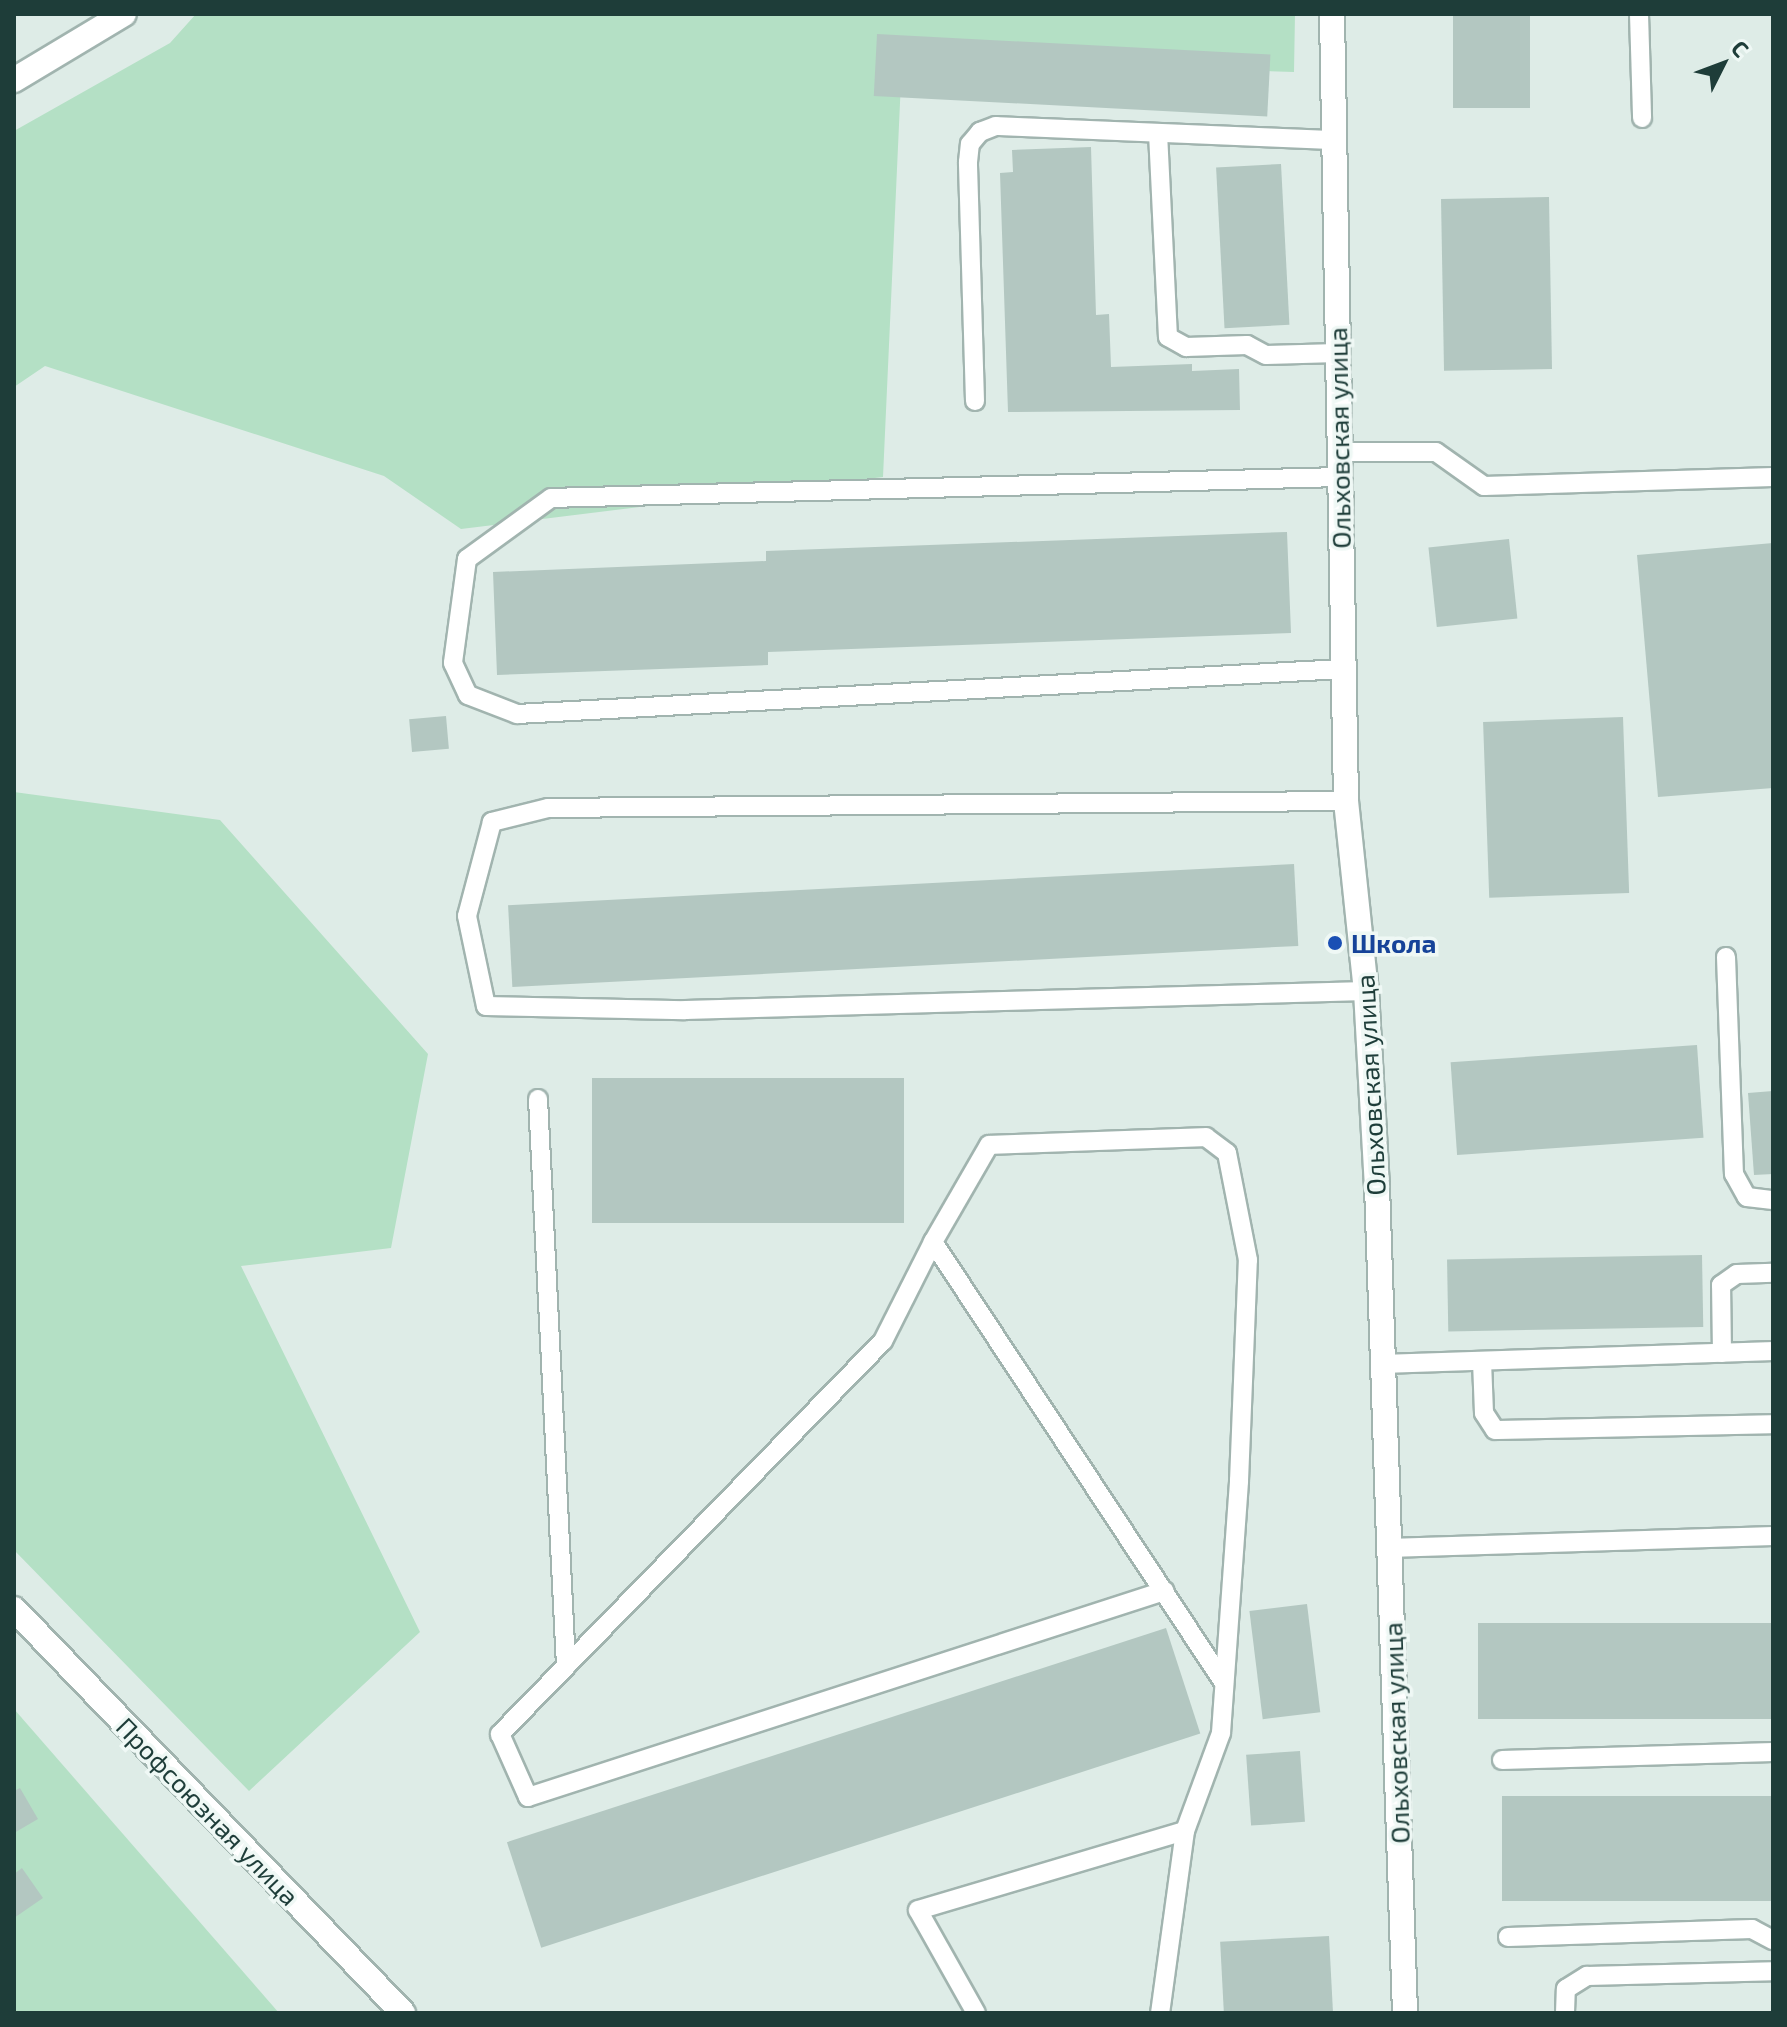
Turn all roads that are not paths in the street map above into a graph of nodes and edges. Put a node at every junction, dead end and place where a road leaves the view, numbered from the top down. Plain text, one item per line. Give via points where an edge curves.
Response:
1 (1332, 14) edge
2 (1639, 14) edge
3 (122, 15) edge
4 (14, 80) edge
5 (1642, 118) dead end
6 (1158, 133) junction
7 (1334, 140) junction
8 (1338, 353) junction
9 (975, 401) dead end
10 (1340, 452) junction
11 (1340, 477) junction
12 (1773, 477) edge
13 (1343, 669) junction
14 (1346, 801) junction
15 (1726, 957) dead end
16 (1366, 991) junction
17 (538, 1099) dead end
18 (1773, 1200) edge
19 (933, 1242) junction
20 (1773, 1273) edge
21 (1773, 1351) edge
22 (1722, 1353) junction
23 (1482, 1361) junction
24 (1383, 1364) junction
25 (1773, 1424) edge
26 (1773, 1536) edge
27 (1389, 1548) junction
28 (1164, 1591) junction
29 (14, 1609) edge
30 (566, 1666) junction
31 (1224, 1683) junction
32 (1773, 1752) edge
33 (1502, 1760) dead end
34 (1185, 1831) junction
35 (1508, 1937) dead end
36 (1773, 1940) edge
37 (1773, 1971) edge
38 (403, 2013) edge
39 (976, 2013) edge
40 (1160, 2013) edge
41 (1405, 2013) edge
42 (1565, 2013) edge

1 - 7 street, Ольховская улица
2 - 5 lane
3 - 4 street
6 - 7 lane
6 - 8 lane via 1168,337 1186,347 1247,345 1266,355
6 - 9 lane via 996,126 980,132 970,144
7 - 8 street, Ольховская улица
8 - 10 street, Ольховская улица
10 - 11 street, Ольховская улица
10 - 12 lane via 1436,452 1484,486
11 - 13 street, Ольховская улица
11 - 13 lane via 551,498 467,559 453,663 468,695 517,714
13 - 14 street, Ольховская улица
14 - 16 street, Ольховская улица
14 - 16 lane via 548,808 492,822 467,916 486,1006 685,1010
15 - 18 lane via 1734,1174 1747,1197
16 - 24 street, Ольховская улица
17 - 30 lane
19 - 28 lane
19 - 30 lane via 883,1341
19 - 31 lane via 989,1145 1206,1137 1227,1153 1248,1260
20 - 22 lane via 1737,1274 1721,1285
21 - 22 lane
22 - 23 lane
23 - 24 lane
23 - 25 lane via 1484,1413 1495,1430
24 - 27 street, Ольховская улица
26 - 27 lane
27 - 41 street, Ольховская улица
28 - 30 lane via 528,1797 500,1734
28 - 31 lane
29 - 38 street, Профсоюзная улица
31 - 34 lane via 1221,1733
32 - 33 lane
34 - 39 lane via 918,1910
34 - 40 lane
35 - 36 lane via 1752,1929
37 - 42 lane via 1587,1976 1566,1989

